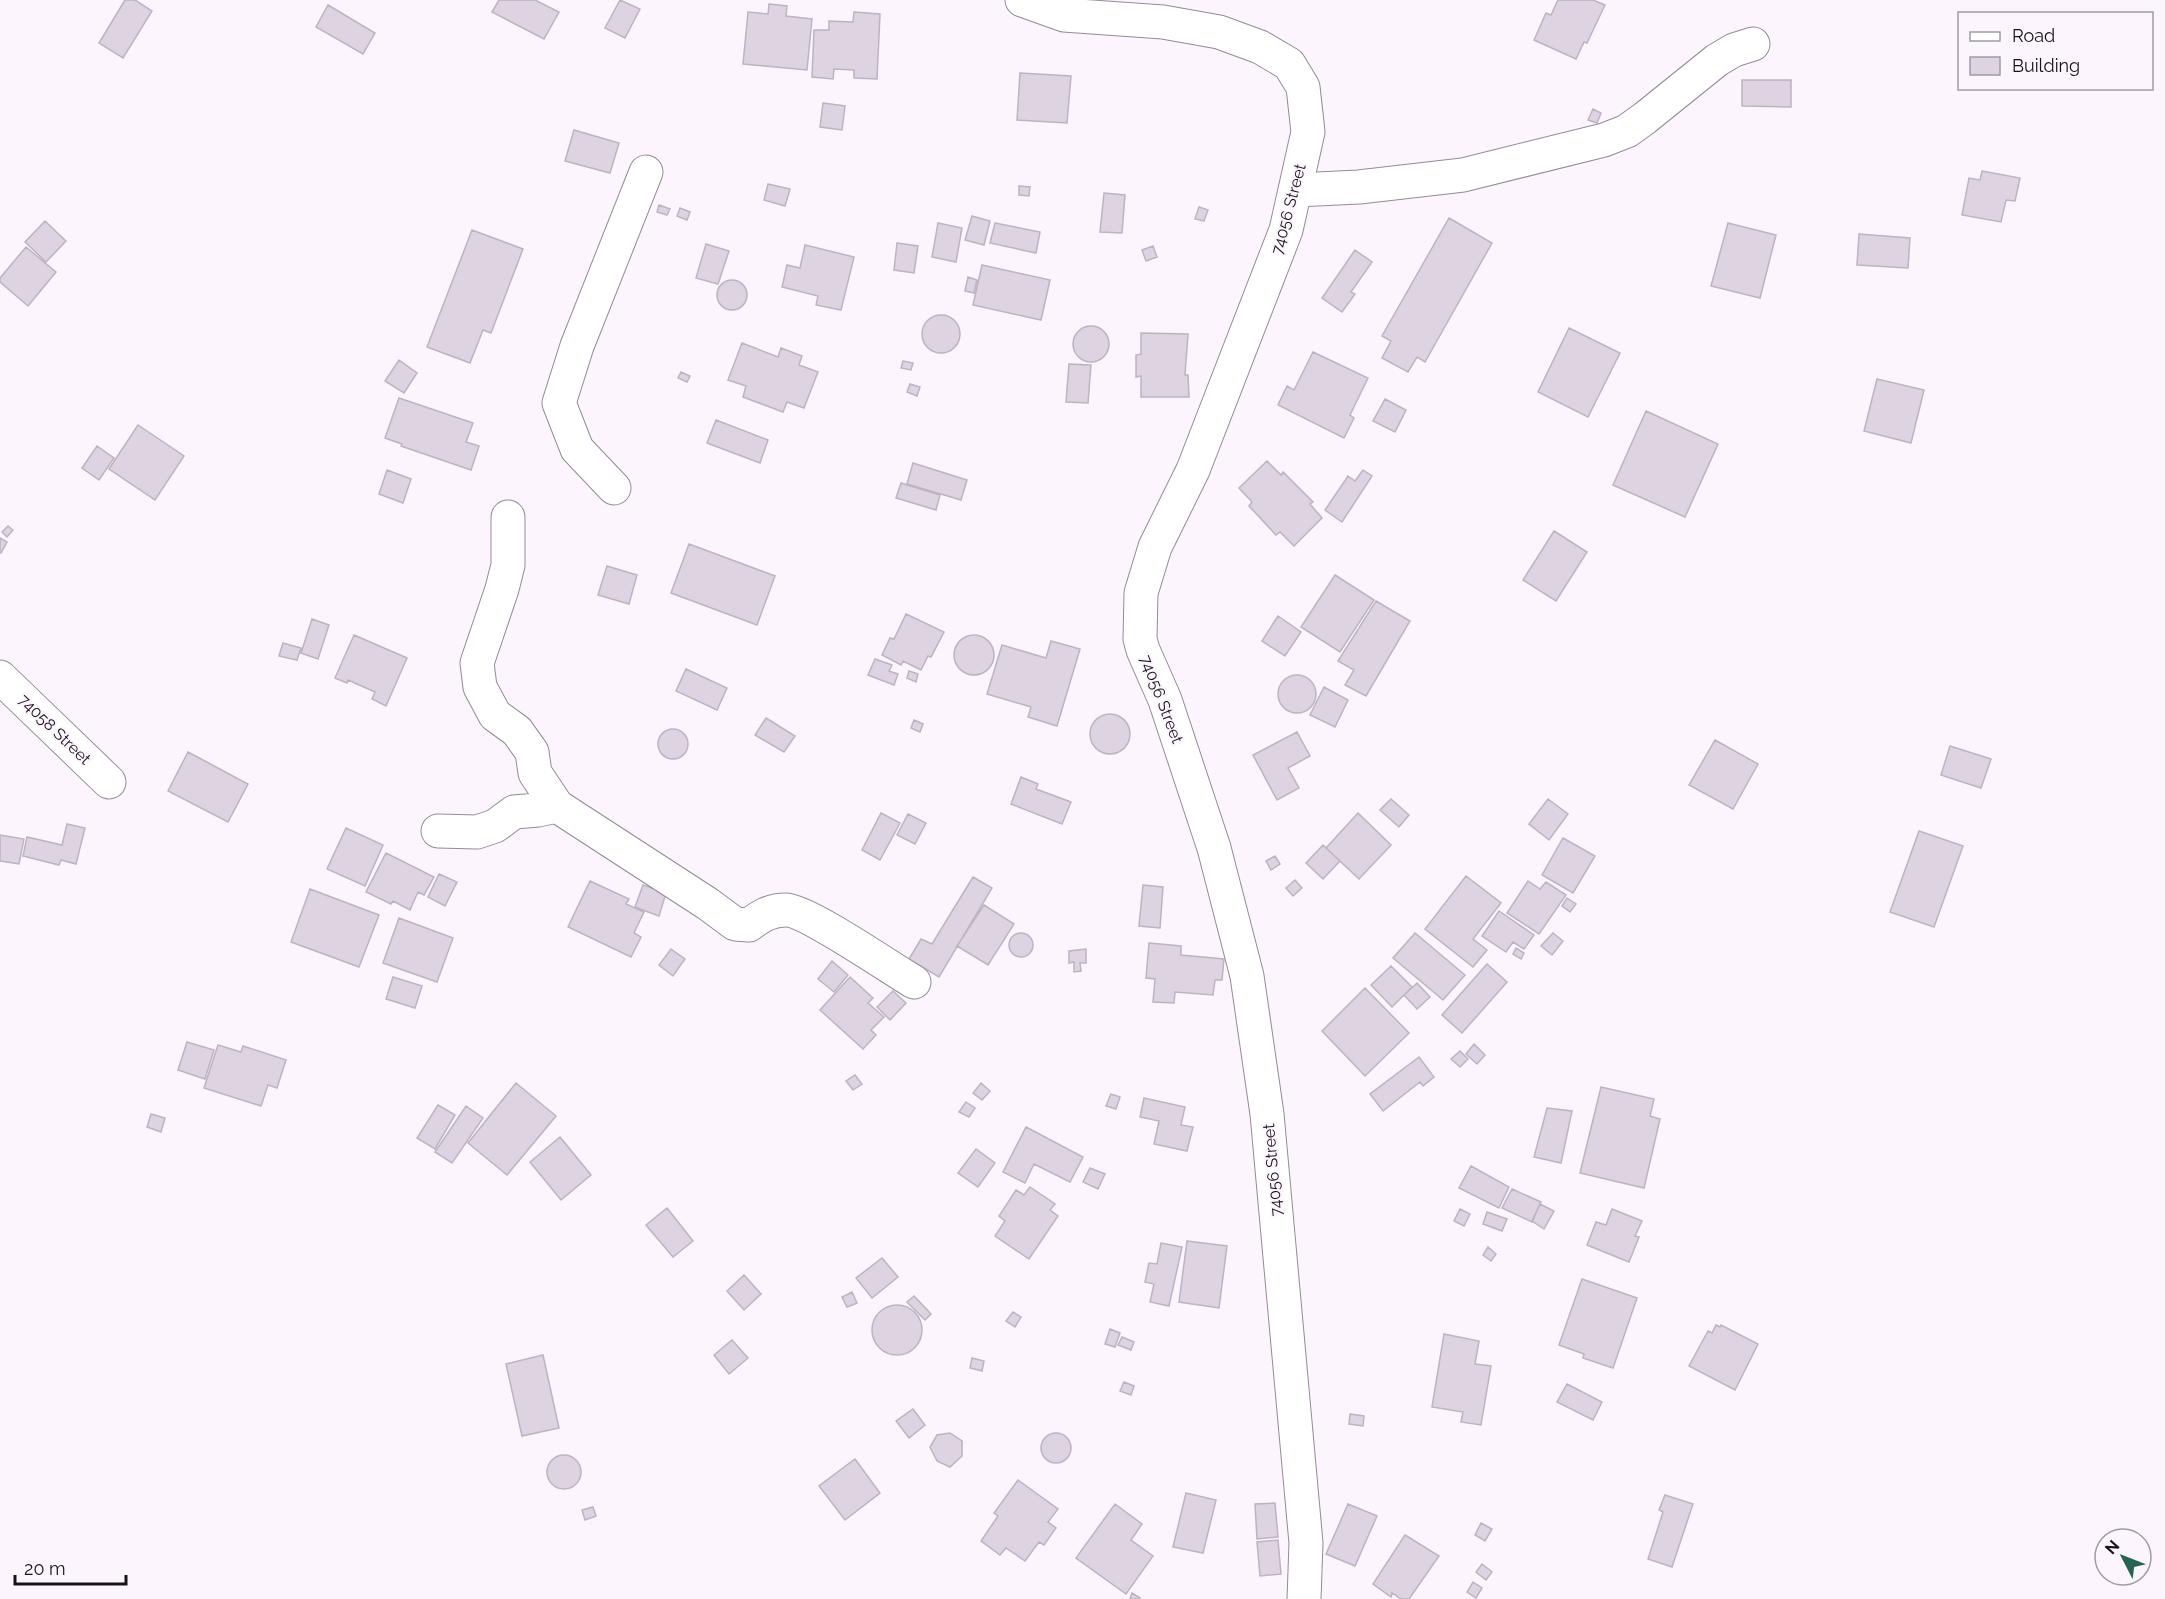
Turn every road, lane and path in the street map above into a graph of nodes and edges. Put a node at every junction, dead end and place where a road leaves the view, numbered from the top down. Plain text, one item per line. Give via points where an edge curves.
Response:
1 (1022, 0) edge
2 (1754, 44) dead end
3 (646, 172) dead end
4 (1296, 190) junction
5 (615, 488) dead end
6 (508, 517) dead end
7 (0, 676) edge
8 (109, 782) dead end
9 (557, 806) junction
10 (438, 831) dead end
11 (914, 982) dead end
12 (1304, 1599) edge

1 - 4 street, 74056 Street via 1064,15 1163,22 1219,32 1260,47 1289,64 1302,87 1308,132
2 - 4 street via 1717,60 1627,131 1604,140 1463,175
3 - 5 street via 577,346 559,403 577,449
4 - 12 street, 74056 Street via 1287,230 1193,470 1155,548 1141,593 1140,639 1165,700 1214,848 1247,976 1267,1114 1306,1543
6 - 9 street via 508,565 477,663 480,687 495,715 517,731 532,752 535,772
7 - 8 street, 74058 Street
9 - 10 street via 514,812 495,826 477,832
9 - 11 street via 735,924 749,925 764,913 788,909 811,918

